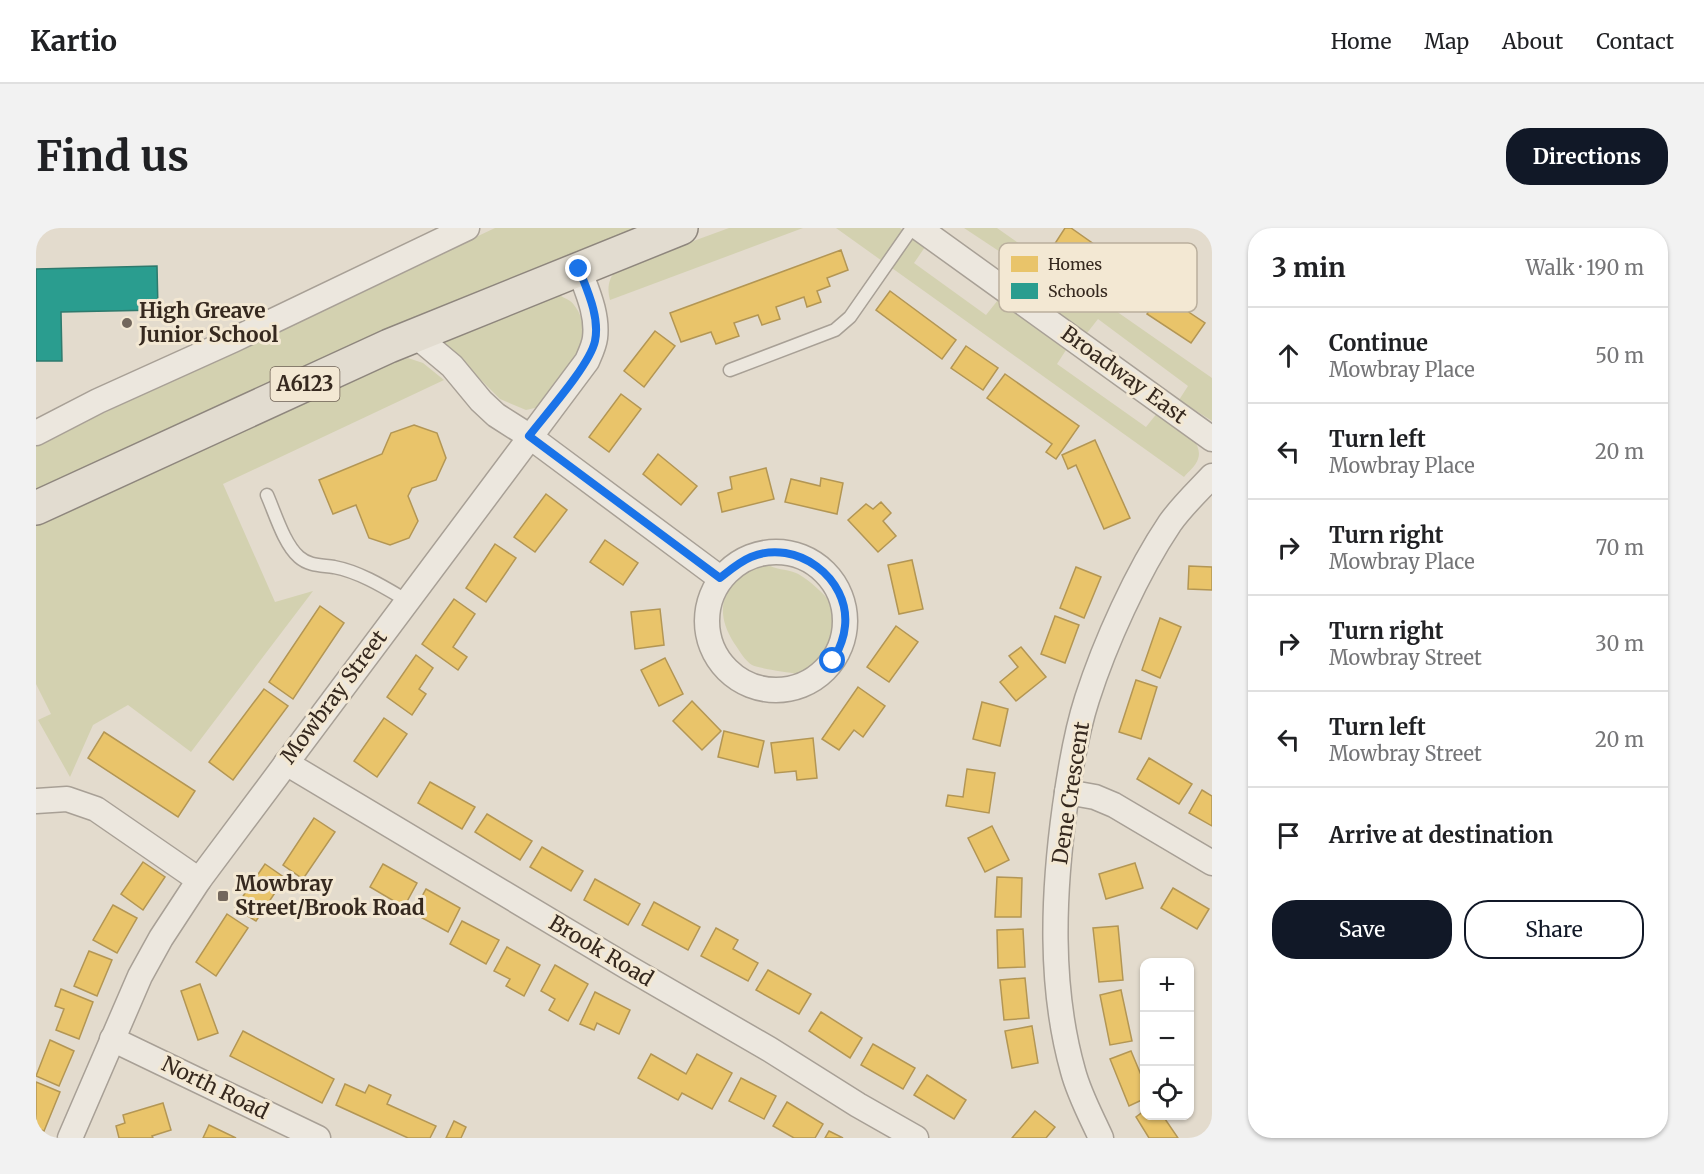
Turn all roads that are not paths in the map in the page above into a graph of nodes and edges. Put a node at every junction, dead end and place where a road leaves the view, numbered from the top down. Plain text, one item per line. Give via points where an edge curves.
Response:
1 (467, 228) edge
2 (681, 228) edge
3 (912, 228) edge
4 (919, 228) edge
5 (579, 269) junction
6 (999, 286) edge
7 (1036, 312) edge
8 (415, 335) junction
9 (730, 370) dead end
10 (36, 433) edge
11 (529, 436) junction
12 (1212, 439) edge
13 (1212, 476) edge
14 (267, 495) dead end
15 (36, 508) edge
16 (720, 578) junction
17 (406, 600) junction
18 (286, 763) junction
19 (1067, 792) junction
20 (36, 801) edge
21 (1212, 863) edge
22 (199, 880) junction
23 (112, 1039) junction
24 (70, 1138) edge
25 (318, 1138) edge
26 (916, 1138) edge
27 (1101, 1138) edge

1 - 10 street
2 - 5 main road, A6123
3 - 9 lane via 850,317 835,330
4 - 6 street, Broadway East
5 - 8 main road, A6123
5 - 11 street, Mowbray Street via 592,307 595,341 587,361
7 - 12 street, Broadway East
8 - 11 street via 452,366 496,415
8 - 15 main road, A6123
11 - 16 street
11 - 17 street, Mowbray Street
13 - 19 street, Dene Crescent via 1171,523 1124,608 1086,700
14 - 17 lane via 298,557 309,564 354,573
16 - 16 street via 752,556 772,552 809,560 837,587 844,605 842,644 833,661 820,675 788,689 769,690 736,677 722,664 708,631 712,595
17 - 18 street, Mowbray Street
18 - 22 street, Mowbray Street
18 - 26 street, Brook Road
19 - 21 street via 1114,805
19 - 27 street, Dene Crescent via 1056,897 1059,989 1073,1072
20 - 22 street via 67,799 96,809
22 - 23 street, Mowbray Street via 140,976
23 - 24 street, Mowbray Street
23 - 25 street, North Road

